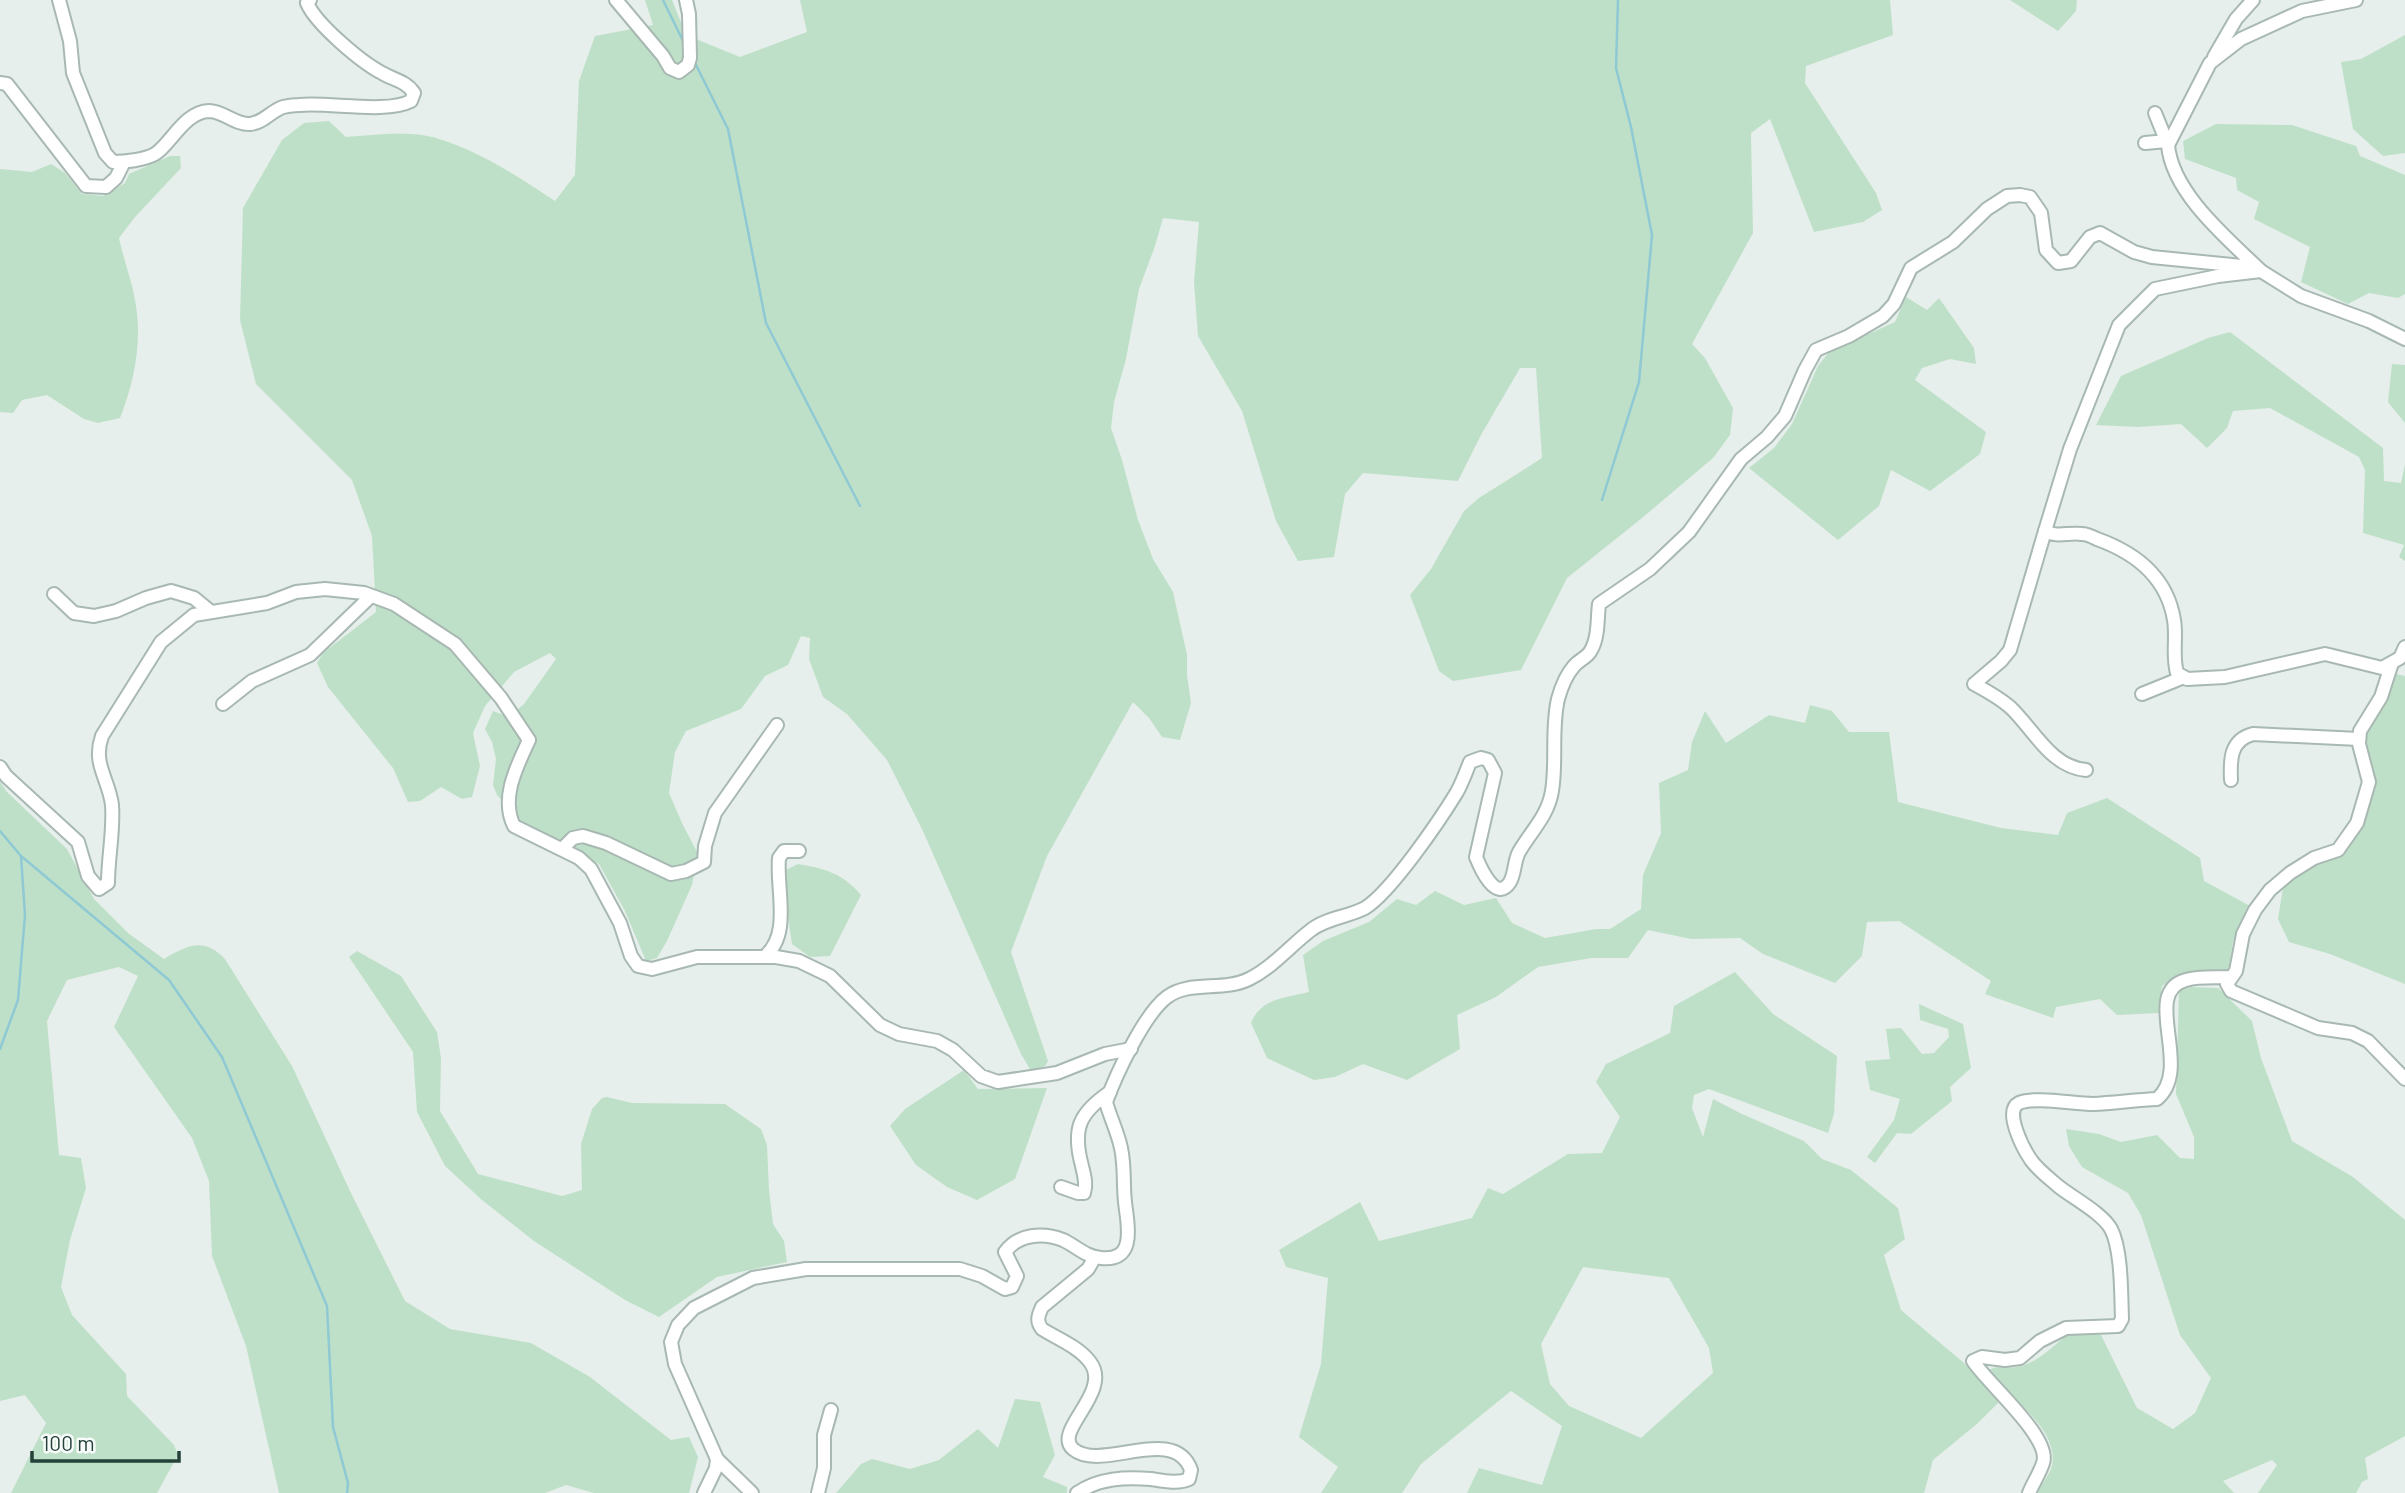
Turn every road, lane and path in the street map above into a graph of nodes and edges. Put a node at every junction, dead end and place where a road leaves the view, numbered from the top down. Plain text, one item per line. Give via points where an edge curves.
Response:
1 (59, 0) edge
2 (310, 0) edge
3 (616, 0) edge
4 (686, 0) edge
5 (2253, 0) edge
6 (2356, 0) edge
7 (2210, 63) junction
8 (0, 83) edge
9 (2155, 113) dead end
10 (2145, 143) dead end
11 (2167, 143) junction
12 (124, 162) junction
13 (2261, 271) junction
14 (2405, 339) edge
15 (2045, 531) junction
16 (54, 594) dead end
17 (371, 596) junction
18 (211, 612) junction
19 (2405, 647) edge
20 (2392, 663) junction
21 (2184, 677) junction
22 (2142, 694) dead end
23 (223, 704) dead end
24 (777, 725) dead end
25 (2359, 739) junction
26 (0, 766) edge
27 (2086, 770) dead end
28 (2231, 780) dead end
29 (562, 849) junction
30 (799, 851) dead end
31 (764, 957) junction
32 (2230, 977) junction
33 (1132, 1049) junction
34 (2405, 1079) edge
35 (1110, 1091) junction
36 (1061, 1187) dead end
37 (1095, 1256) junction
38 (831, 1410) dead end
39 (717, 1459) junction
40 (704, 1493) edge
41 (752, 1493) edge
42 (818, 1493) edge
43 (1077, 1493) edge
44 (2029, 1493) edge

1 - 12 street via 74,73 100,142 113,162
2 - 12 street via 312,14 359,59 409,85 414,93 411,101 402,106 282,107 248,124 208,111 178,128 156,153
3 - 4 street via 670,68 679,72 690,58
5 - 7 street
6 - 7 street via 2302,12 2241,40
7 - 11 street
8 - 12 street via 7,84 86,186 106,187
9 - 11 street
10 - 11 street
11 - 13 street via 2175,174 2190,195
13 - 14 street via 2301,296
13 - 15 street via 2155,289 2119,325 2070,449
13 - 33 street via 2151,257 2099,233 2070,261 2058,263 2046,250 2041,213 2030,197 2007,196 1987,209 1953,242 1911,268 1883,316 1816,350 1785,416 1741,459 1689,532 1650,569 1599,604 1595,643 1562,686 1547,811 1520,850 1511,882 1498,889 1491,886 1476,857 1495,773 1488,760 1481,758 1470,762 1458,789 1416,849 1388,888 1367,907 1313,928 1247,980 1179,989 1158,1004
15 - 21 street via 2083,534 2121,547 2154,573 2170,601 2175,622 2174,661 2177,673
15 - 27 street via 2010,650 1973,684 2011,708 2052,755 2067,766
16 - 18 street via 74,613 94,616 171,591 194,598
17 - 18 street via 325,589
17 - 23 street via 310,655 252,681
17 - 29 street via 394,604 455,644 507,706 529,740 515,767 509,816 514,826
18 - 26 street via 194,615 162,642 102,736 98,756 112,805 108,883 99,889 88,876 78,842
19 - 20 street
20 - 21 street via 2382,668 2325,654 2225,677
20 - 25 street
21 - 22 street
24 - 29 street via 715,813 704,862 671,874 583,836 573,838
25 - 28 street via 2242,737 2230,760
25 - 32 street via 2369,782 2357,823 2338,850 2314,858 2270,890 2243,934 2236,971
29 - 31 street via 591,869 638,966 652,969 697,957
30 - 31 street via 784,852 779,858 779,935
31 - 33 street via 799,961 830,976 880,1025 899,1034 937,1041 981,1076 998,1082 1057,1073
32 - 34 street via 2231,991 2318,1028 2352,1033 2368,1041
32 - 44 street via 2185,980 2172,988 2166,1010 2171,1078 2157,1099 2096,1104 2032,1100 2014,1107 2014,1125 2031,1161 2112,1230 2122,1319 2118,1325 2066,1328 2020,1358 1973,1361 2043,1446 2044,1462
33 - 35 street
35 - 36 street via 1085,1112 1077,1133 1084,1192
35 - 37 street via 1106,1102 1121,1146 1128,1242 1123,1252 1111,1258
37 - 39 street via 1062,1240 1023,1236 1005,1252 1017,1276 1012,1287 1005,1289 961,1269 806,1269 753,1278 694,1308 678,1325 671,1342 675,1364
37 - 43 street via 1088,1269 1042,1307 1038,1316 1042,1329 1076,1348 1092,1364 1095,1382 1090,1399 1068,1433 1068,1443 1085,1455 1107,1457 1163,1449 1184,1458 1191,1470 1182,1483 1100,1480
38 - 42 street
39 - 40 street
39 - 41 street

